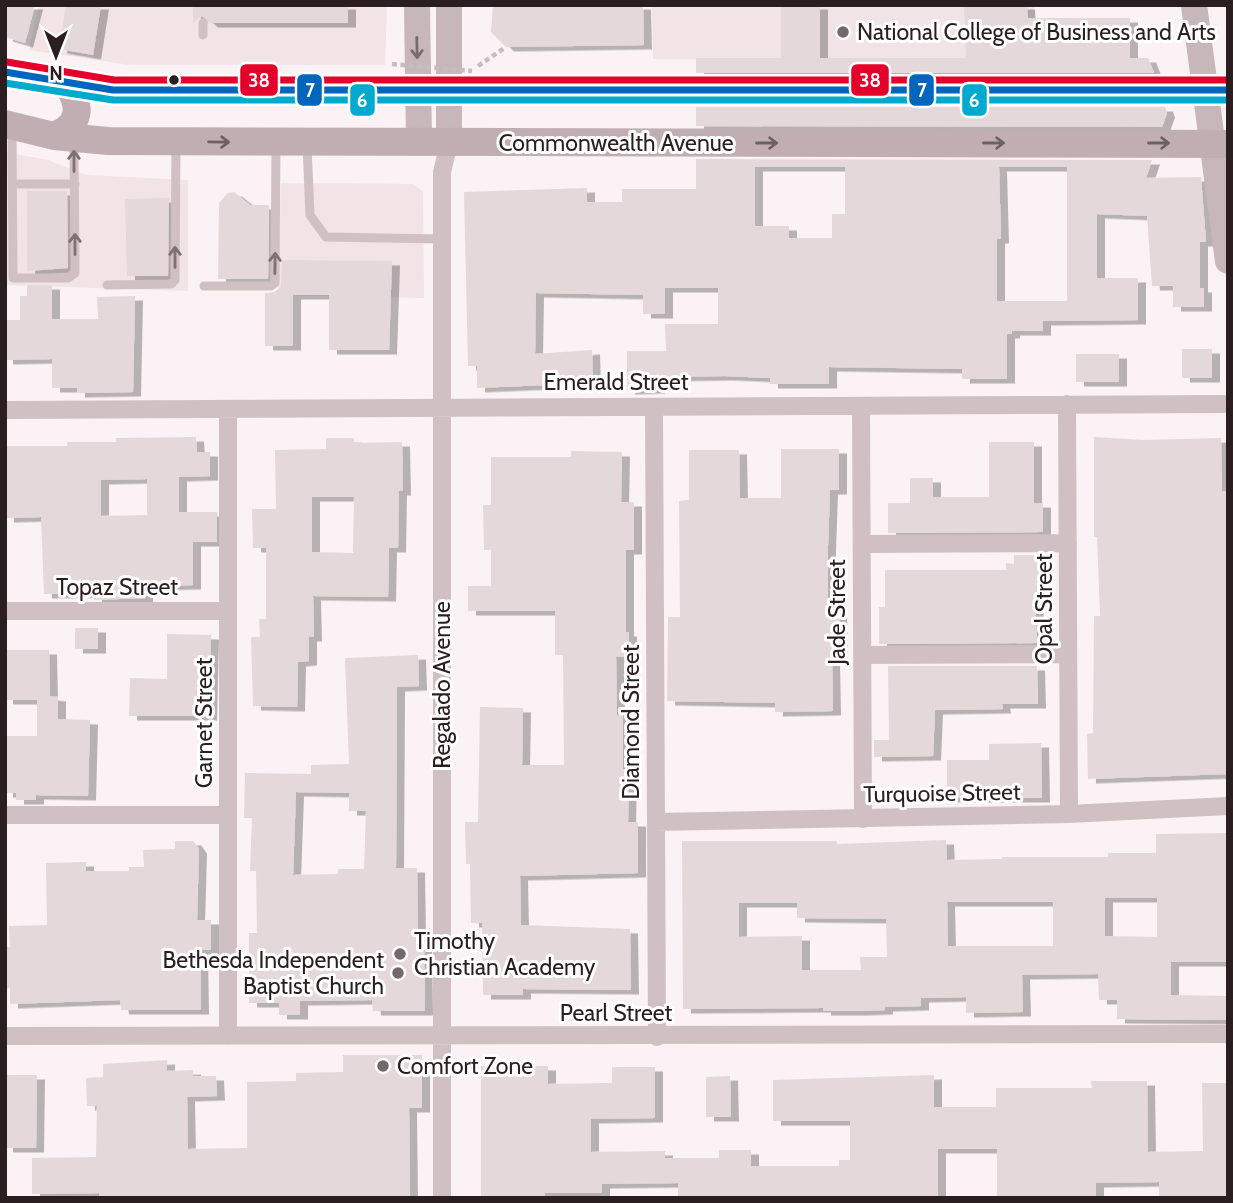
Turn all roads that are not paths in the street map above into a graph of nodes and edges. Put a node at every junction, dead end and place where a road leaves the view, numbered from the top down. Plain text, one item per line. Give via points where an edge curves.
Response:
1 (417, 5) edge
2 (449, 5) edge
3 (1194, 5) edge
4 (203, 23) dead end
5 (203, 35) dead end
6 (5, 72) edge
7 (67, 84) junction
8 (104, 89) junction
9 (1216, 90) edge
10 (418, 91) junction
11 (449, 91) junction
12 (9, 125) edge
13 (75, 138) junction
14 (176, 141) junction
15 (276, 143) junction
16 (307, 143) junction
17 (419, 143) junction
18 (449, 143) junction
19 (1220, 144) edge
20 (442, 172) junction
21 (13, 184) junction
22 (75, 184) junction
23 (442, 239) junction
24 (1228, 261) edge
25 (107, 285) dead end
26 (204, 286) dead end
27 (1067, 404) junction
28 (1228, 404) edge
29 (861, 405) junction
30 (654, 407) junction
31 (442, 408) junction
32 (5, 410) edge
33 (228, 410) junction
34 (1068, 543) junction
35 (862, 544) junction
36 (5, 611) edge
37 (228, 611) junction
38 (862, 654) junction
39 (1068, 654) junction
40 (1228, 806) edge
41 (1069, 814) junction
42 (5, 816) edge
43 (228, 816) junction
44 (863, 819) junction
45 (656, 822) junction
46 (1228, 1034) edge
47 (5, 1036) edge
48 (228, 1036) junction
49 (442, 1037) junction
50 (657, 1037) junction
51 (442, 1198) edge

1 -> 10 main road
2 - 11 main road, Regalado Avenue
3 - 9 main road
4 - 5 lane
6 - 7 main road
7 - 8 main road
7 - 13 main road via 77,100 77,117 70,127
8 - 10 main road
8 - 13 main road via 86,102 82,114 85,130
9 - 11 main road
9 - 19 main road
10 - 11 main road
10 - 17 main road
11 - 18 main road, Regalado Avenue
12 - 13 main road, Commonwealth Avenue
12 - 21 lane
13 - 14 main road, Commonwealth Avenue
22 -> 13 lane
14 -> 15 main road, Commonwealth Avenue
25 -> 14 lane via 171,284 175,280
15 - 16 main road, Commonwealth Avenue
26 -> 15 lane via 275,283
16 - 17 main road, Commonwealth Avenue
16 - 23 lane via 310,215 326,237
17 - 18 main road, Commonwealth Avenue
17 - 20 street
18 -> 19 main road, Commonwealth Avenue
18 - 20 street, Regalado Avenue
19 - 24 main road
20 - 23 street, Regalado Avenue
21 - 22 lane
21 -> 22 lane via 13,278 68,278 75,274
23 - 31 street, Regalado Avenue
27 - 28 street, Emerald Street
27 - 29 street, Emerald Street
27 - 34 street, Opal Street
29 - 30 street, Emerald Street
29 - 35 street, Jade Street
30 - 31 street, Emerald Street
30 - 45 street, Diamond Street
31 - 33 street, Emerald Street
31 - 49 street, Regalado Avenue
32 - 33 street, Emerald Street
33 - 37 street, Garnet Street
34 - 35 street
34 - 39 street, Opal Street
35 - 38 street, Jade Street
36 - 37 street, Topaz Street
37 - 43 street, Garnet Street
38 - 39 street
38 - 44 street, Jade Street
39 - 41 street, Opal Street
40 - 41 street, Turquoise Street
41 - 44 street, Turquoise Street
42 - 43 street
43 - 48 street, Garnet Street
44 - 45 street, Turquoise Street
45 - 50 street, Diamond Street
46 - 50 street, Pearl Street
47 - 48 street, Pearl Street
48 - 49 street, Pearl Street
49 - 50 street, Pearl Street
49 - 51 street, Regalado Avenue

